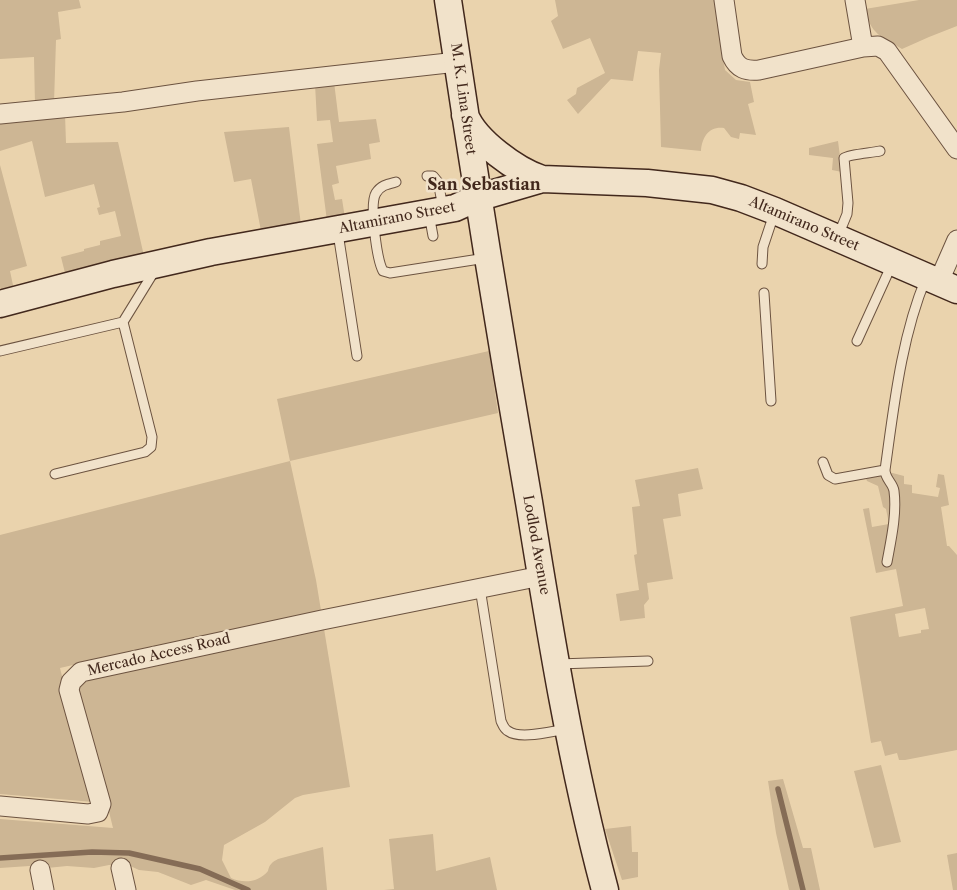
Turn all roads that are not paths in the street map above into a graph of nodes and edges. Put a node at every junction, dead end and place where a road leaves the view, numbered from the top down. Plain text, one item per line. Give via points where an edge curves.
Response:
1 (448, 0) edge
2 (724, 0) edge
3 (855, 0) edge
4 (863, 47) junction
5 (457, 62) junction
6 (465, 112) junction
7 (0, 114) edge
8 (957, 149) edge
9 (880, 152) dead end
10 (427, 176) dead end
11 (542, 179) junction
12 (396, 182) dead end
13 (478, 197) junction
14 (775, 212) junction
15 (435, 220) junction
16 (374, 223) junction
17 (338, 229) junction
18 (838, 238) junction
19 (957, 240) edge
20 (488, 258) junction
21 (893, 262) junction
22 (160, 263) junction
23 (762, 264) dead end
24 (941, 282) edge
25 (764, 293) dead end
26 (0, 304) edge
27 (123, 322) junction
28 (857, 341) dead end
29 (0, 351) edge
30 (357, 356) dead end
31 (771, 401) dead end
32 (822, 462) dead end
33 (885, 470) junction
34 (55, 474) dead end
35 (887, 562) dead end
36 (541, 576) junction
37 (480, 588) junction
38 (648, 661) dead end
39 (557, 664) junction
40 (569, 729) junction
41 (0, 806) edge
42 (121, 868) dead end
43 (40, 870) dead end
44 (44, 890) edge
45 (126, 890) edge
46 (605, 890) edge

1 - 5 main road, M. K. Lina Street
2 - 4 street via 732,56 741,68 759,70
3 - 4 street
4 - 8 street via 878,46 887,51
5 - 6 main road, M. K. Lina Street
5 - 7 street
6 - 11 main road via 470,125 488,144 517,167
6 - 13 main road, M. K. Lina Street
9 - 18 lane via 844,158 848,208
10 - 15 lane via 438,182
11 - 13 main road, Altamirano Street
11 - 14 main road, Altamirano Street via 647,183 712,190
12 - 16 lane via 376,192 372,204
13 - 15 main road, Altamirano Street
13 - 20 main road, Lodlod Avenue
14 - 18 main road, Altamirano Street
14 - 23 lane via 763,247
15 - 16 main road, Altamirano Street
16 - 17 main road, Altamirano Street
16 - 20 lane via 383,272 437,262
17 - 22 main road, Altamirano Street
17 - 30 lane
18 - 21 main road, Altamirano Street
19 - 24 street
20 - 36 main road, Lodlod Avenue
21 - 24 main road, Altamirano Street
21 - 28 lane
22 - 26 main road, Altamirano Street
22 - 27 lane
24 - 33 lane via 917,300 906,344
25 - 31 lane
27 - 29 lane
27 - 34 lane via 152,437 151,447 145,452
32 - 33 lane via 828,476 835,479
33 - 35 lane via 894,500
36 - 37 street
36 - 39 main road, Lodlod Avenue
37 - 40 lane via 505,730 522,735
37 - 41 street, Mercado Access Road via 81,672 71,682 69,690 100,804 98,812 88,814
38 - 39 lane
39 - 40 main road, Lodlod Avenue
40 - 46 main road, Lodlod Avenue via 582,799
42 - 45 street
43 - 44 street

